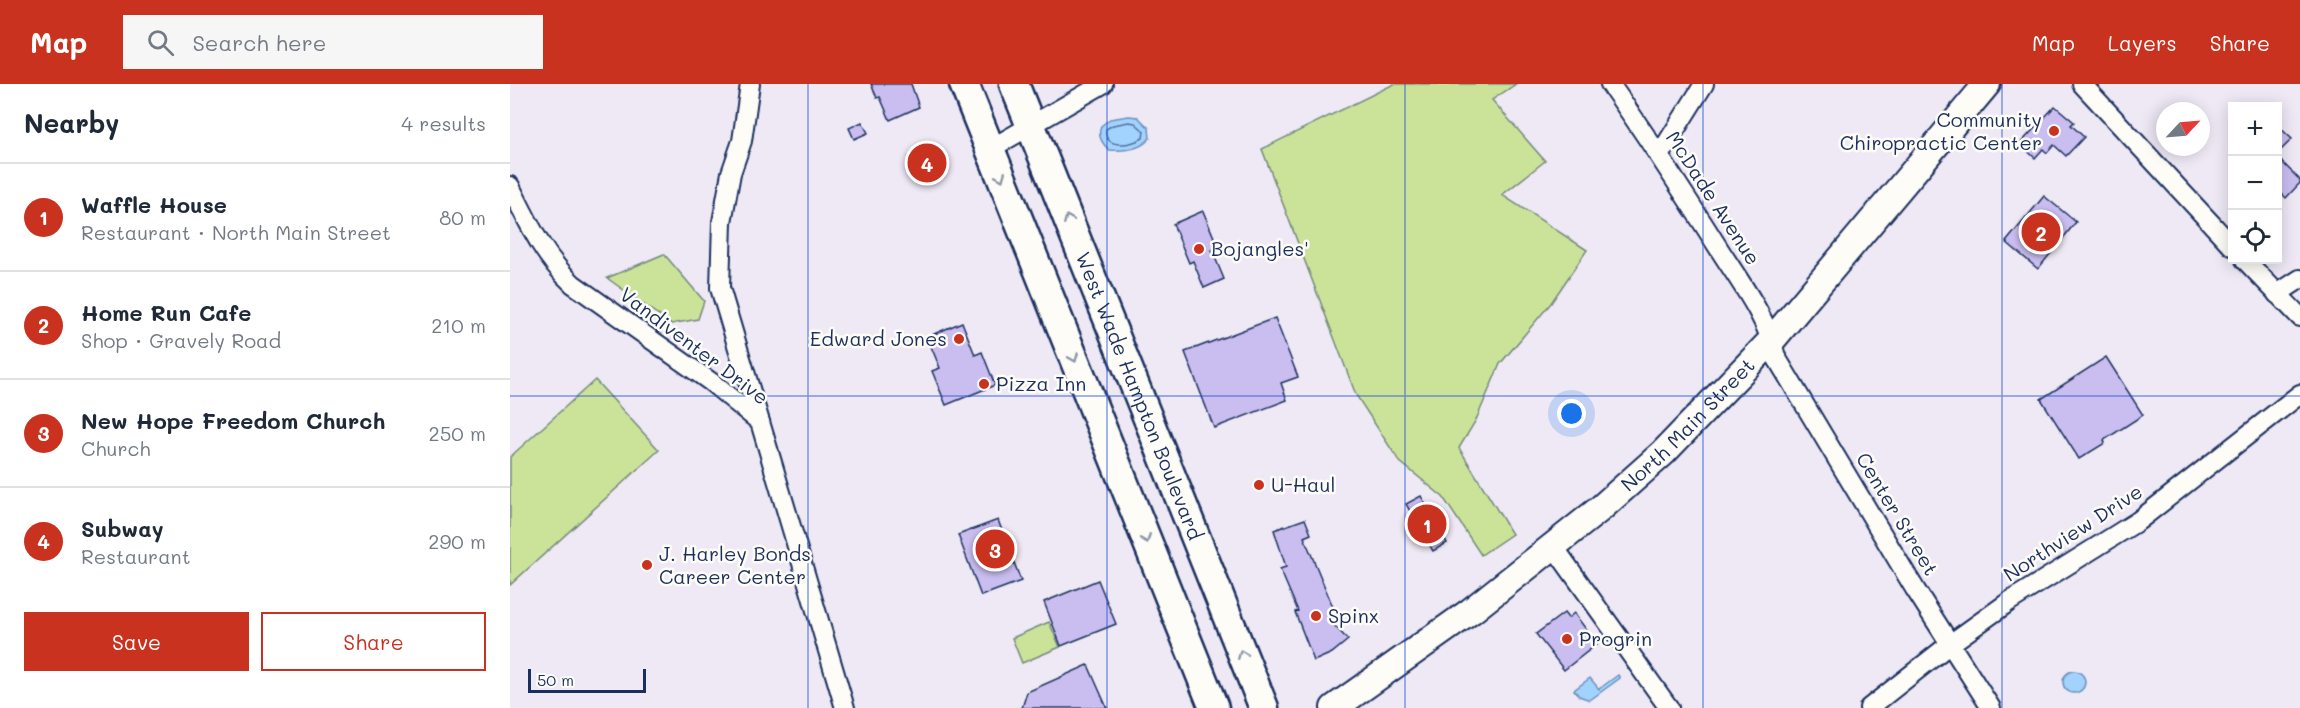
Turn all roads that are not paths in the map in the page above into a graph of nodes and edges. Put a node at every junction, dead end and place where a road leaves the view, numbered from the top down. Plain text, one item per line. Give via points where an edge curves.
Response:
1 (750, 84) edge
2 (964, 84) edge
3 (1014, 84) edge
4 (1103, 84) edge
5 (1610, 84) edge
6 (1704, 84) edge
7 (1987, 84) edge
8 (2082, 84) edge
9 (1030, 125) junction
10 (990, 149) junction
11 (1660, 154) junction
12 (510, 186) edge
13 (2228, 242) edge
14 (2249, 264) edge
15 (2300, 279) edge
16 (2277, 294) junction
17 (2300, 317) edge
18 (1772, 340) junction
19 (2300, 394) edge
20 (760, 422) junction
21 (1554, 547) junction
22 (1950, 644) junction
23 (845, 708) edge
24 (1214, 708) edge
25 (1264, 708) edge
26 (1334, 708) edge
27 (1669, 708) edge
28 (1869, 708) edge
29 (1991, 708) edge

1 - 20 street via 742,141 731,173 722,222 720,288
2 - 10 main road
3 - 9 main road, West Wade Hampton Boulevard
4 - 9 street
5 - 11 street, McDade Avenue
6 - 11 street
7 - 18 main road, North Main Street
8 - 13 street
9 - 10 street
25 -> 9 main road, West Wade Hampton Boulevard
10 -> 24 main road
11 - 18 street, McDade Avenue via 1757,309
12 - 20 street, Vandiventer Drive via 544,252 560,272
14 - 16 street
15 - 16 street
16 - 17 street
18 - 21 main road, North Main Street via 1663,453
18 - 22 street, Center Street via 1776,357
19 - 22 street, Northview Drive via 2138,521 2010,601
20 - 23 street, Vandiventer Drive
21 - 26 main road, North Main Street
21 - 27 street
22 - 28 street, Northview Drive
22 - 29 street, Center Street

